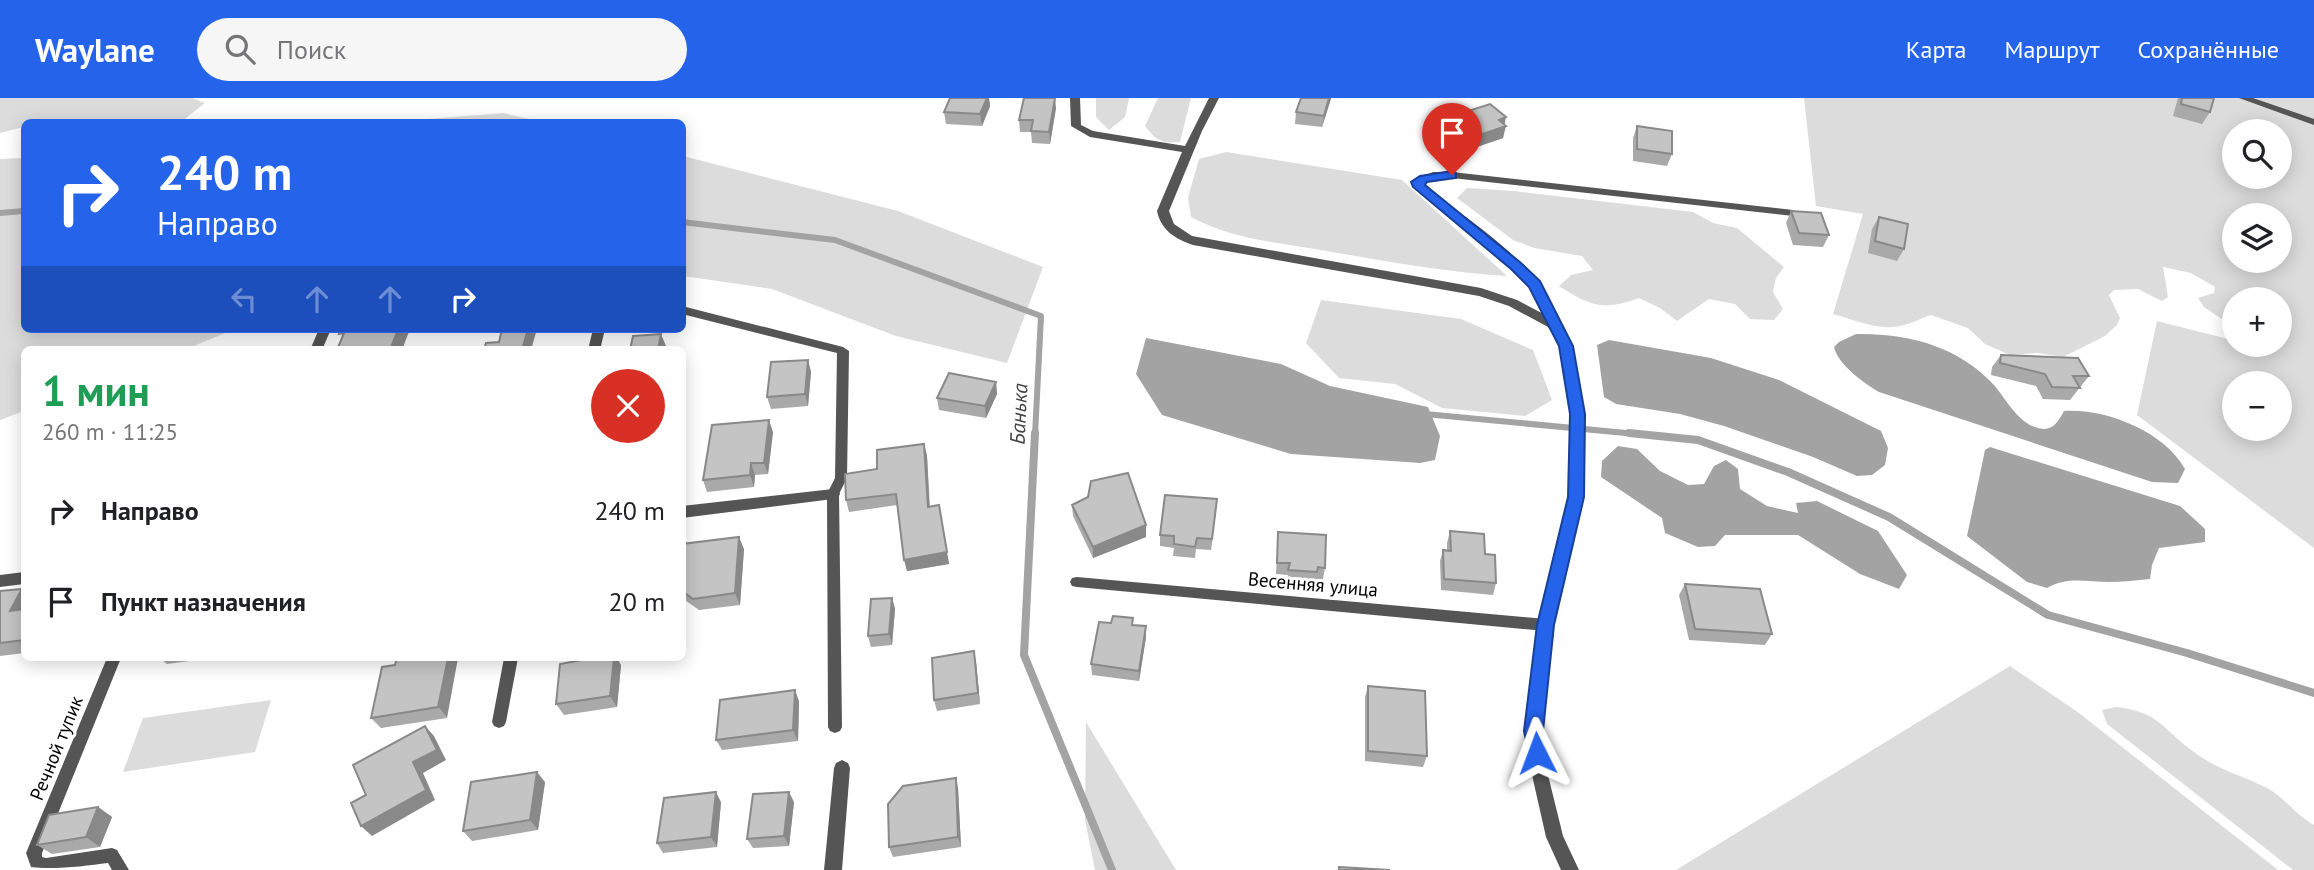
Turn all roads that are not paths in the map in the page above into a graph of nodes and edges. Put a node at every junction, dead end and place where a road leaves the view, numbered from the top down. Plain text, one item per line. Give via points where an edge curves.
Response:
1 (1075, 98) edge
2 (1214, 98) edge
3 (2244, 98) edge
4 (2314, 122) edge
5 (1188, 150) junction
6 (1793, 213) edge
7 (686, 311) edge
8 (1553, 324) junction
9 (833, 494) junction
10 (686, 512) edge
11 (21, 578) edge
12 (0, 581) edge
13 (1077, 582) dead end
14 (1545, 625) junction
15 (113, 661) edge
16 (510, 661) edge
17 (499, 722) dead end
18 (835, 727) dead end
19 (842, 768) dead end
20 (34, 853) joint
21 (121, 870) edge
22 (833, 870) edge
23 (1570, 870) edge

1 - 5 street via 1076,126 1090,134
2 - 5 street
3 - 4 lane
5 - 8 street via 1163,211 1164,220 1178,235 1193,242 1481,292
6 - 8 lane via 1452,175 1433,175 1418,182 1535,285
7 - 9 lane via 844,351 841,478
8 - 14 street via 1566,346 1577,414 1576,497
9 - 10 street
9 - 18 lane
11 - 12 street
13 - 14 lane, Весенняя улица
14 - 23 street via 1534,731 1540,775
15 - 20 lane, Речной тупик
16 - 17 lane
19 - 22 street
20 - 21 lane via 36,862 46,864 113,855

